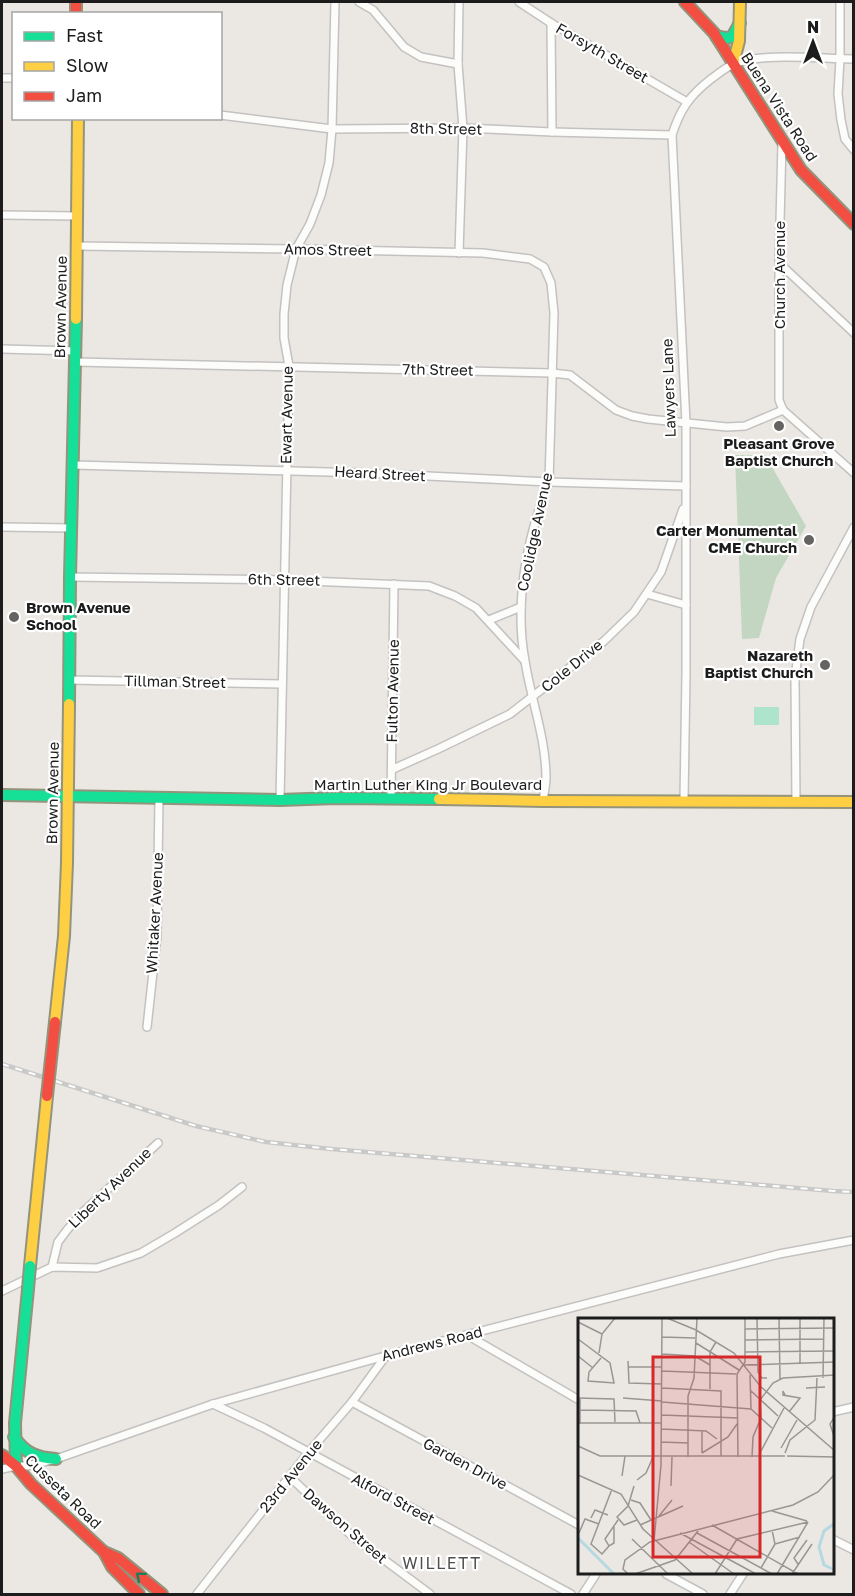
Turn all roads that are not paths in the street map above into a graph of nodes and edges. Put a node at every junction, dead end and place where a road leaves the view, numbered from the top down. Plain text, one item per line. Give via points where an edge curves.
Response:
1 (335, 2) edge
2 (359, 2) edge
3 (459, 2) edge
4 (519, 2) edge
5 (685, 2) edge
6 (740, 2) edge
7 (840, 2) edge
8 (551, 23) junction
9 (740, 23) junction
10 (716, 36) junction
11 (840, 59) junction
12 (854, 59) edge
13 (458, 64) junction
14 (733, 64) junction
15 (687, 102) junction
16 (222, 115) edge
17 (78, 120) edge
18 (463, 128) junction
19 (332, 129) junction
20 (552, 132) junction
21 (672, 135) junction
22 (782, 140) junction
23 (854, 150) edge
24 (2, 215) edge
25 (77, 216) junction
26 (854, 224) edge
27 (77, 246) junction
28 (296, 249) junction
29 (459, 253) junction
30 (779, 263) junction
31 (552, 297) joint
32 (854, 333) edge
33 (2, 349) edge
34 (76, 356) junction
35 (289, 366) junction
36 (552, 373) junction
37 (783, 410) junction
38 (686, 423) junction
39 (854, 461) edge
40 (842, 463) junction
41 (74, 465) junction
42 (286, 470) junction
43 (854, 474) edge
44 (549, 482) junction
45 (686, 486) junction
46 (685, 499) junction
47 (2, 527) edge
48 (854, 527) edge
49 (72, 528) junction
50 (70, 577) junction
51 (284, 580) junction
52 (394, 584) junction
53 (646, 594) junction
54 (686, 605) junction
55 (521, 607) junction
56 (489, 620) junction
57 (524, 660) junction
58 (69, 680) junction
59 (282, 684) junction
60 (533, 697) junction
61 (393, 769) junction
62 (2, 795) edge
63 (68, 798) junction
64 (159, 798) junction
65 (391, 798) junction
66 (280, 800) junction
67 (543, 801) junction
68 (684, 801) junction
69 (796, 801) junction
70 (854, 802) edge
71 (147, 1028) dead end
72 (158, 1143) dead end
73 (242, 1187) dead end
74 (854, 1240) edge
75 (52, 1267) junction
76 (2, 1291) edge
77 (467, 1335) junction
78 (385, 1356) junction
79 (578, 1399) edge
80 (352, 1402) junction
81 (213, 1404) junction
82 (854, 1407) edge
83 (834, 1412) edge
84 (14, 1437) junction
85 (308, 1453) junction
86 (2, 1455) edge
87 (56, 1459) junction
88 (16, 1466) junction
89 (2, 1468) edge
90 (290, 1477) junction
91 (578, 1524) edge
92 (834, 1540) edge
93 (854, 1550) edge
94 (104, 1552) junction
95 (595, 1575) edge
96 (668, 1575) edge
97 (742, 1575) edge
98 (139, 1594) edge
99 (162, 1594) edge
100 (197, 1594) edge
101 (430, 1594) edge
102 (571, 1594) edge
103 (583, 1594) edge
104 (703, 1594) edge
105 (730, 1594) edge

1 - 19 street, Ewart Avenue
2 - 13 street via 373,10 404,47 421,57
3 - 13 street
4 - 8 street, Forsyth Street
5 - 10 street, Buena Vista Road
6 - 9 street
7 - 11 street
8 - 15 street, Forsyth Street
8 - 20 street
9 - 10 street via 729,39
9 - 14 street
10 - 14 street, Buena Vista Road
11 - 12 street
11 - 14 street via 769,58
11 - 23 street via 841,120
13 - 18 street
14 - 15 street, Lawyers Lane via 699,88
14 - 22 street, Buena Vista Road
15 - 21 street, Lawyers Lane
16 - 19 street, 8th Street
17 - 25 street, Brown Avenue
18 - 19 street, 8th Street
18 - 20 street, 8th Street
18 - 29 street
19 - 28 street, Ewart Avenue via 321,195
20 - 21 street, 8th Street
21 - 38 street, Lawyers Lane
22 - 26 street, Buena Vista Road via 801,170
22 - 30 street, Church Avenue
24 - 25 street
25 - 27 street, Brown Avenue
27 - 28 street, Amos Street
27 - 34 street, Brown Avenue
28 - 29 street, Amos Street
28 - 35 street, Ewart Avenue via 284,314
29 - 31 street, Amos Street via 530,259 544,267
30 - 32 street
30 - 37 street, Church Avenue via 779,400
31 - 36 street, Coolidge Avenue
33 - 34 street, 7th Street
34 - 35 street, 7th Street
34 - 41 street, Brown Avenue
35 - 36 street, 7th Street
35 - 42 street, Ewart Avenue
36 - 38 street, 7th Street via 570,375 616,410 632,416
36 - 44 street, Coolidge Avenue
37 - 38 street, 7th Street via 745,426
37 - 40 street
38 - 45 street, Lawyers Lane
39 - 40 street
40 - 43 street
41 - 42 street, Heard Street
41 - 49 street, Brown Avenue
42 - 44 street, Heard Street
42 - 51 street, Ewart Avenue
44 - 45 street, Heard Street
44 - 55 street, Coolidge Avenue via 531,540
45 - 46 street, Lawyers Lane
46 - 53 street, Cole Drive via 661,572
46 - 54 street, Lawyers Lane
47 - 49 street
48 - 69 street via 811,607 800,639 795,678
49 - 50 street, Brown Avenue
50 - 51 street, 6th Street
50 - 58 street, Brown Avenue
51 - 52 street, 6th Street
51 - 59 street, Ewart Avenue
52 - 56 street, 6th Street via 429,586 476,608
52 - 61 street, Fulton Avenue
53 - 54 street
53 - 60 street, Cole Drive via 634,612 604,641
54 - 68 street, Lawyers Lane
55 - 56 street
55 - 57 street, Coolidge Avenue
56 - 57 street, 6th Street
57 - 60 street, Coolidge Avenue
58 - 59 street, Tillman Street
58 - 63 street, Brown Avenue
59 - 66 street, Ewart Avenue
60 - 61 street, Cole Drive via 510,714
60 - 67 street, Coolidge Avenue via 544,748
61 - 65 street, Fulton Avenue
62 - 63 street, Martin Luther King Jr Boulevard
63 - 64 street, Martin Luther King Jr Boulevard
63 - 84 street, Brown Avenue, bridge via 64,936
64 - 66 street, Martin Luther King Jr Boulevard
64 - 71 street, Whitaker Avenue via 157,936
65 - 66 street, Martin Luther King Jr Boulevard
65 - 67 street, Martin Luther King Jr Boulevard
67 - 68 street, Martin Luther King Jr Boulevard
68 - 69 street, Martin Luther King Jr Boulevard
69 - 70 street, Martin Luther King Jr Boulevard
72 - 75 street, Liberty Avenue via 67,1230 58,1242
73 - 75 street via 141,1253 97,1268
74 - 77 street, Andrews Road via 779,1254
75 - 76 street
77 - 78 street, Andrews Road
77 - 79 street
78 - 80 street, 23rd Avenue
78 - 81 street, Andrews Road
80 - 85 street, 23rd Avenue
80 - 91 street, Garden Drive
81 - 85 street, Alford Street
81 - 87 street, Andrews Road
82 - 83 street
84 - 87 street via 25,1452
84 - 88 street, Brown Avenue
85 - 90 street, 23rd Avenue
85 - 102 street, Alford Street
86 - 88 street, Cusseta Road
87 - 88 street, Andrews Road
88 - 89 street, Andrews Road
88 - 94 street, Cusseta Road
90 - 100 street, 23rd Avenue
90 - 101 street, Dawson Street via 351,1535
92 - 93 street
94 - 98 street, Cusseta Road via 112,1567
99 -> 94 street, Cusseta Road via 118,1558
95 - 103 street
96 - 104 street
97 - 105 street

